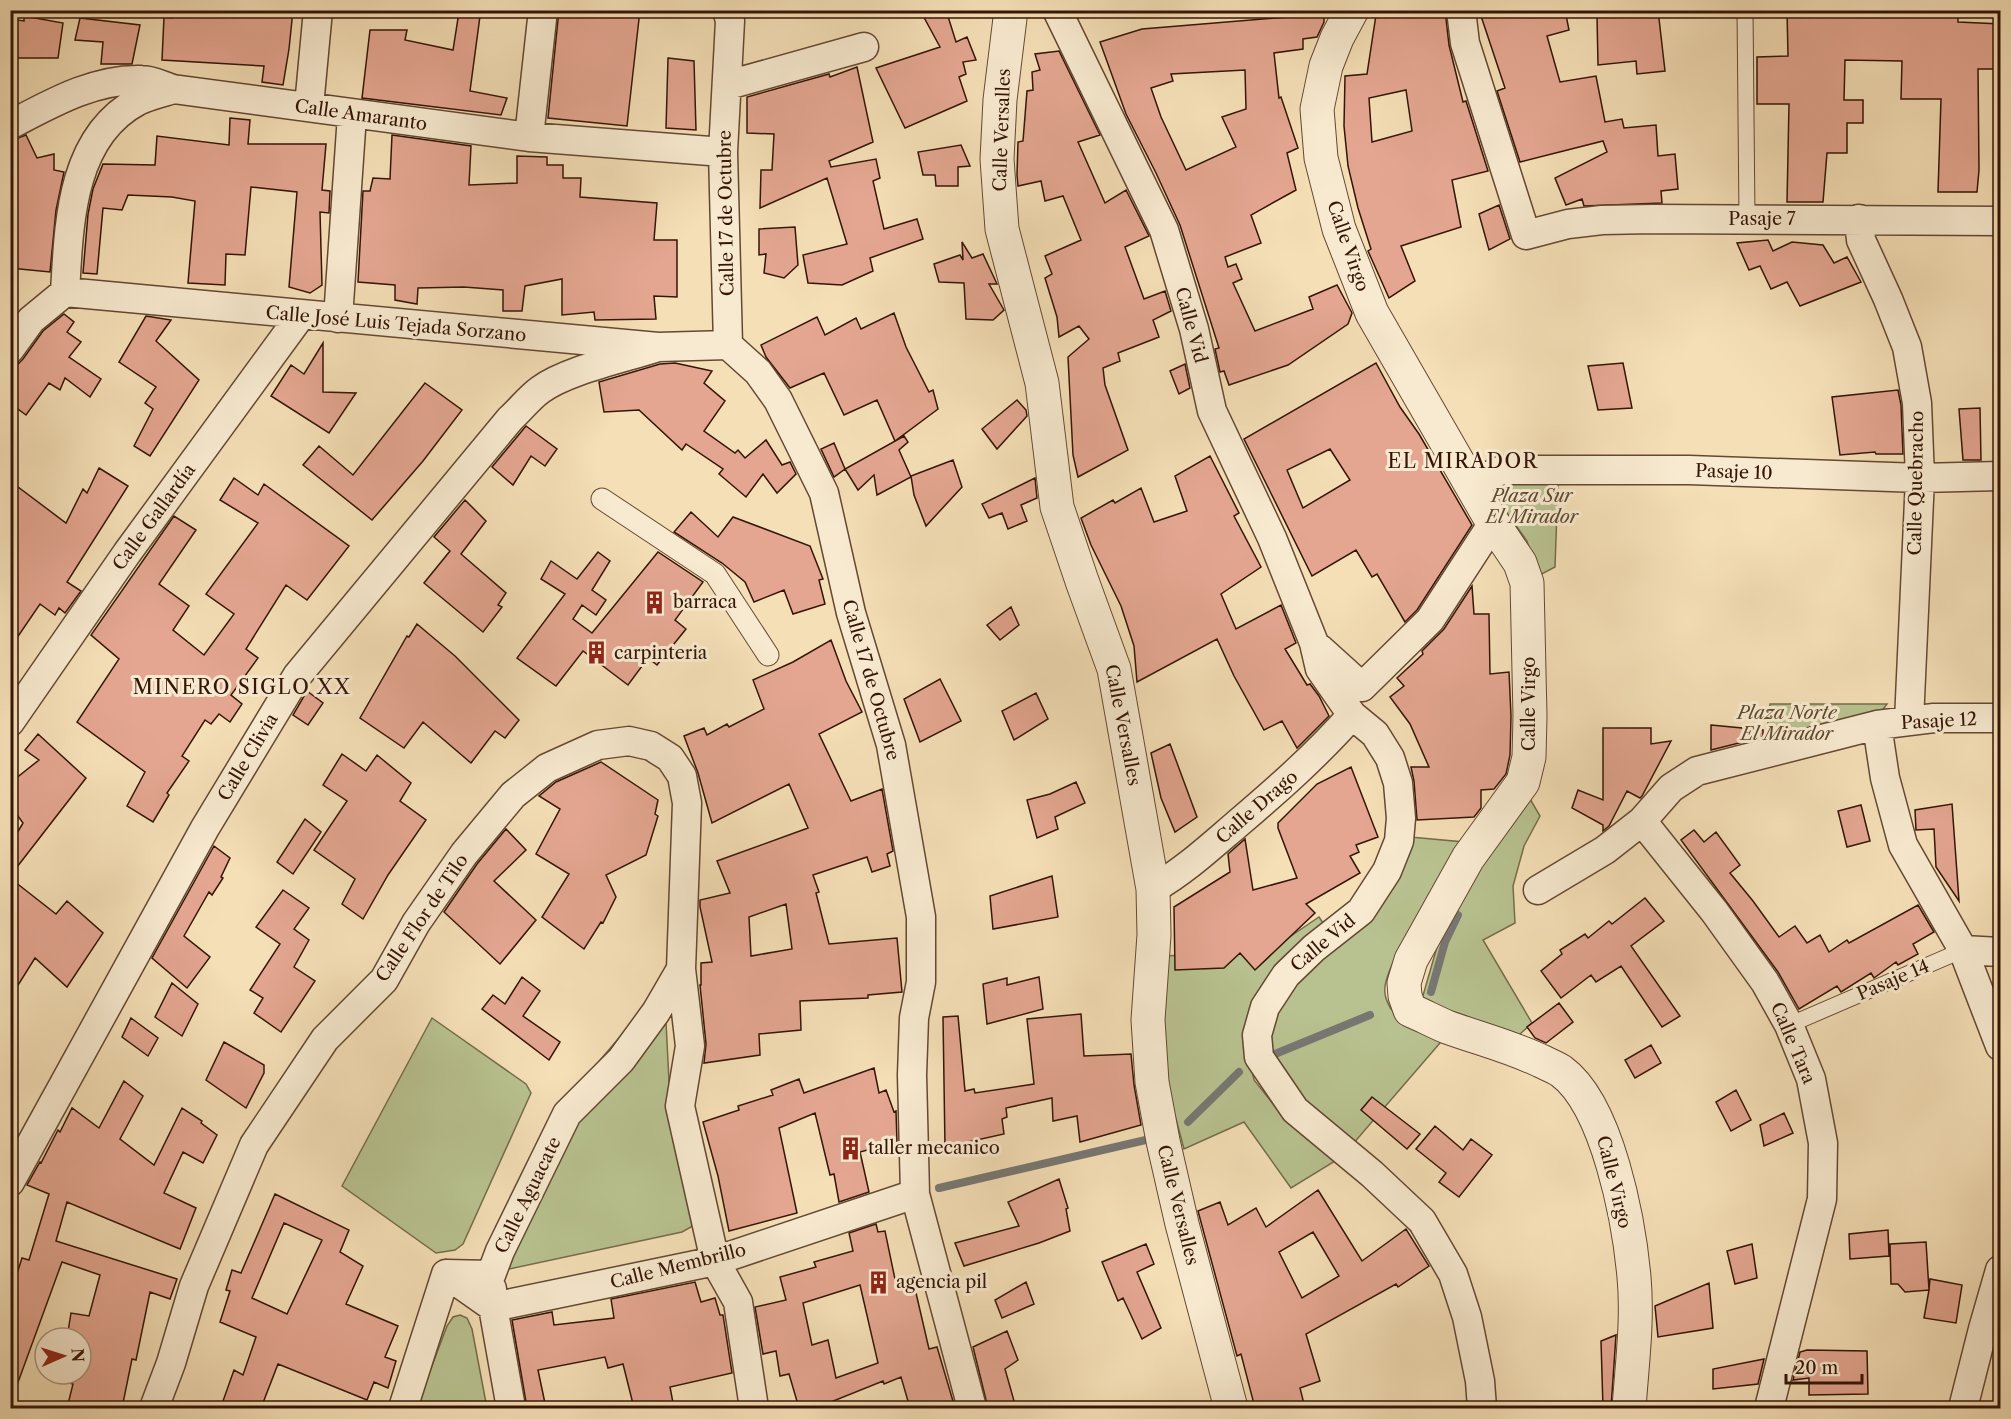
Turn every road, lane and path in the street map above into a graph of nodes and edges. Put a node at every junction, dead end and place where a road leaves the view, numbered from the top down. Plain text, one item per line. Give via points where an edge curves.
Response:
1 (318, 10) edge
2 (543, 10) edge
3 (727, 10) edge
4 (1011, 10) edge
5 (1057, 10) edge
6 (1352, 10) edge
7 (1461, 10) edge
8 (1745, 10) edge
9 (864, 47) dead end
10 (728, 85) junction
11 (173, 89) junction
12 (309, 106) junction
13 (352, 115) junction
14 (10, 125) edge
15 (529, 137) junction
16 (723, 152) junction
17 (1747, 219) junction
18 (1859, 219) junction
19 (2001, 221) edge
20 (65, 292) junction
21 (301, 315) junction
22 (338, 318) junction
23 (728, 345) junction
24 (658, 347) junction
25 (10, 349) edge
26 (2001, 476) edge
27 (1920, 478) junction
28 (1470, 484) junction
29 (602, 499) dead end
30 (1493, 523) junction
31 (1314, 643) junction
32 (768, 655) dead end
33 (1353, 715) junction
34 (2001, 718) edge
35 (1909, 721) junction
36 (10, 722) edge
37 (1877, 725) junction
38 (1642, 820) junction
39 (1153, 889) junction
40 (1538, 890) dead end
41 (1964, 950) junction
42 (2001, 952) edge
43 (681, 969) junction
44 (1789, 1025) junction
45 (2001, 1046) edge
46 (10, 1182) edge
47 (915, 1194) junction
48 (715, 1261) junction
49 (2001, 1270) edge
50 (446, 1274) junction
51 (491, 1275) junction
52 (493, 1307) junction
53 (154, 1408) edge
54 (403, 1408) edge
55 (511, 1408) edge
56 (754, 1408) edge
57 (972, 1408) edge
58 (1231, 1408) edge
59 (1482, 1408) edge
60 (1629, 1408) edge
61 (1769, 1408) edge
62 (1968, 1408) edge

1 - 12 street
2 - 15 street
3 - 10 street, Calle 17 de Octubre
4 - 39 street, Calle Versalles via 997,159 1002,229 1042,383 1057,507 1114,669
5 - 31 street, Calle Vid via 1164,230 1194,329 1212,411 1272,538
6 - 28 street, Calle Virgo via 1326,66 1317,109 1321,158 1339,229 1372,313
7 - 17 street, Pasaje 7 via 1465,43 1526,235 1602,220
8 - 17 lane
9 - 10 street
10 - 16 street, Calle 17 de Octubre
11 - 12 street, Calle Amaranto
11 - 14 street, Calle Amaranto via 144,80 114,82 67,96
11 - 20 street via 138,101 111,122 94,143 74,202
12 - 13 street, Calle Amaranto
13 - 15 street, Calle Amaranto
13 - 22 street
15 - 16 street, Calle Amaranto
16 - 23 street, Calle 17 de Octubre
17 - 18 street, Pasaje 7
18 - 19 street, Pasaje 7
18 - 27 street, Calle Quebracho via 1861,240 1907,347 1917,403
20 - 21 street, Calle José Luis Tejada Sorzano
20 - 25 street via 31,320
21 - 22 street, Calle José Luis Tejada Sorzano
21 - 36 street, Calle Gallardía via 127,553
22 - 24 street, Calle José Luis Tejada Sorzano
23 - 24 street, Calle José Luis Tejada Sorzano
23 - 47 street, Calle 17 de Octubre via 758,372 778,400 824,493 851,613 891,745 921,916 921,982 914,1018 912,1075
24 - 46 street, Calle Clivia via 576,373 540,390 510,419 304,667 205,828
26 - 27 street, Pasaje 10
27 - 28 street, Pasaje 10 via 1689,470 1502,470
27 - 35 street, Calle Quebracho
28 - 30 street, Calle Virgo
29 - 32 street via 715,574
30 - 31 street, Calle Vid via 1430,620 1362,687
30 - 60 street, Calle Virgo via 1520,563 1527,583 1529,757 1523,782 1468,858 1411,960 1404,982 1405,996 1410,1010 1513,1048 1562,1071 1591,1107 1613,1167 1634,1278
31 - 33 street, Calle Vid via 1320,669
33 - 39 street, Calle Drago via 1281,787 1180,873
33 - 59 street, Calle Vid via 1375,734 1390,758 1398,783 1399,841 1387,871 1361,911 1286,975 1265,1007 1257,1035 1259,1057 1295,1110 1422,1221 1454,1274 1467,1317
34 - 35 street, Pasaje 12
35 - 37 street, Pasaje 12
37 - 38 street via 1697,771 1671,788
37 - 41 street via 1885,778 1903,844
38 - 40 street via 1605,850
38 - 44 street, Calle Tara via 1766,982
39 - 58 street, Calle Versalles via 1148,1020 1152,1082 1182,1224
41 - 42 street, Pasaje 14
41 - 44 lane, Pasaje 14
41 - 45 street
43 - 48 street, Calle Flor de Tilo via 690,1046 680,1106
43 - 51 street, Calle Aguacate via 621,1060 567,1114
43 - 53 street, Calle Flor de Tilo via 687,802 682,776 670,758 651,746 629,741 598,745 547,768 513,795 464,854 416,923 384,980 325,1039 254,1145 194,1286
44 - 61 street, Calle Tara via 1812,1079 1822,1143 1822,1199
47 - 48 street, Calle Membrillo
47 - 57 street, Calle 17 de Octubre
48 - 52 street, Calle Membrillo
48 - 56 street, Calle Flor de Tilo via 738,1302
49 - 62 street via 1983,1329
50 - 51 street, Calle Aguacate
50 - 52 street
50 - 54 street
51 - 52 street
52 - 55 street

